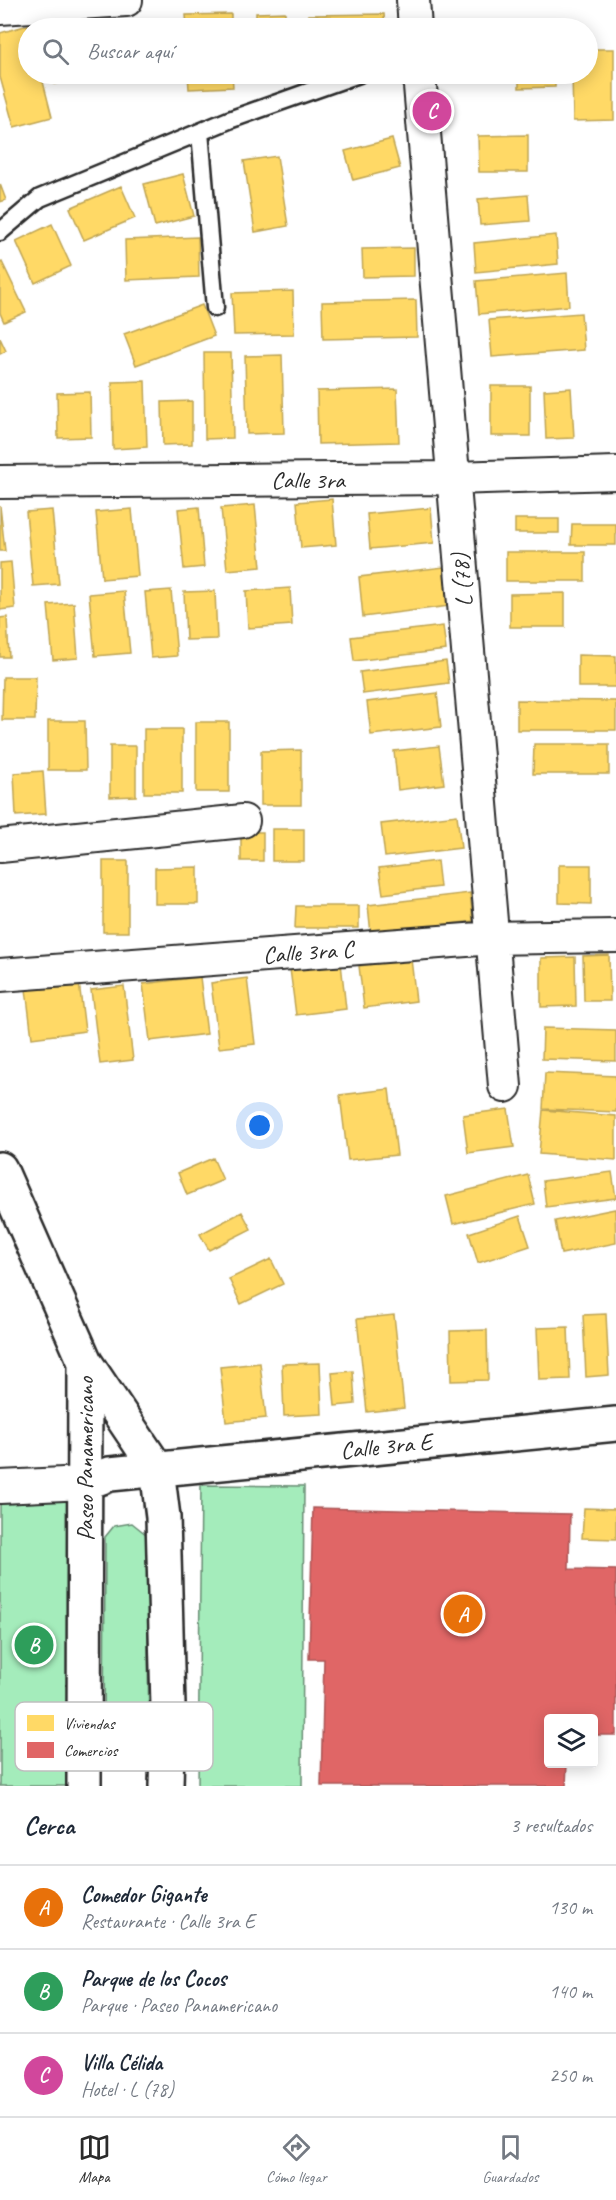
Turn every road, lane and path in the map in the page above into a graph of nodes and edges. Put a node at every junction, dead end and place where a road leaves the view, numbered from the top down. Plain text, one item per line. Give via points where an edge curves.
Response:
1 (126, 0) edge
2 (413, 0) edge
3 (0, 8) edge
4 (415, 18) edge
5 (332, 84) edge
6 (420, 84) edge
7 (200, 132) junction
8 (0, 232) edge
9 (215, 308) dead end
10 (616, 473) edge
11 (454, 478) junction
12 (0, 482) edge
13 (243, 821) dead end
14 (0, 846) edge
15 (616, 936) edge
16 (493, 938) junction
17 (0, 975) edge
18 (506, 1086) dead end
19 (0, 1169) edge
20 (85, 1362) junction
21 (616, 1424) edge
22 (157, 1469) junction
23 (85, 1483) junction
24 (0, 1487) edge
25 (84, 1702) edge
26 (168, 1702) edge
27 (84, 1771) edge
28 (166, 1771) edge
29 (84, 1786) edge
30 (166, 1786) edge

1 - 3 street
2 - 4 street
5 - 7 lane
6 - 11 street, L (78)
7 - 8 lane via 40,198
7 - 9 lane
10 - 11 street, Calle 3ra
11 - 12 street, Calle 3ra
11 - 16 street, L (78)
13 - 14 street
15 - 16 street, Calle 3ra C
16 - 17 street, Calle 3ra C
16 - 18 street, L (78)
19 - 20 street
20 - 22 street, Paseo Panamericano
20 - 23 street, Paseo Panamericano
21 - 22 street, Calle 3ra E
22 - 23 street, Calle 3ra E via 110,1474
22 - 26 street, Paseo Panamericano via 163,1517
23 - 24 street
23 - 25 street, Paseo Panamericano
27 - 29 street, Paseo Panamericano
28 - 30 street, Paseo Panamericano

